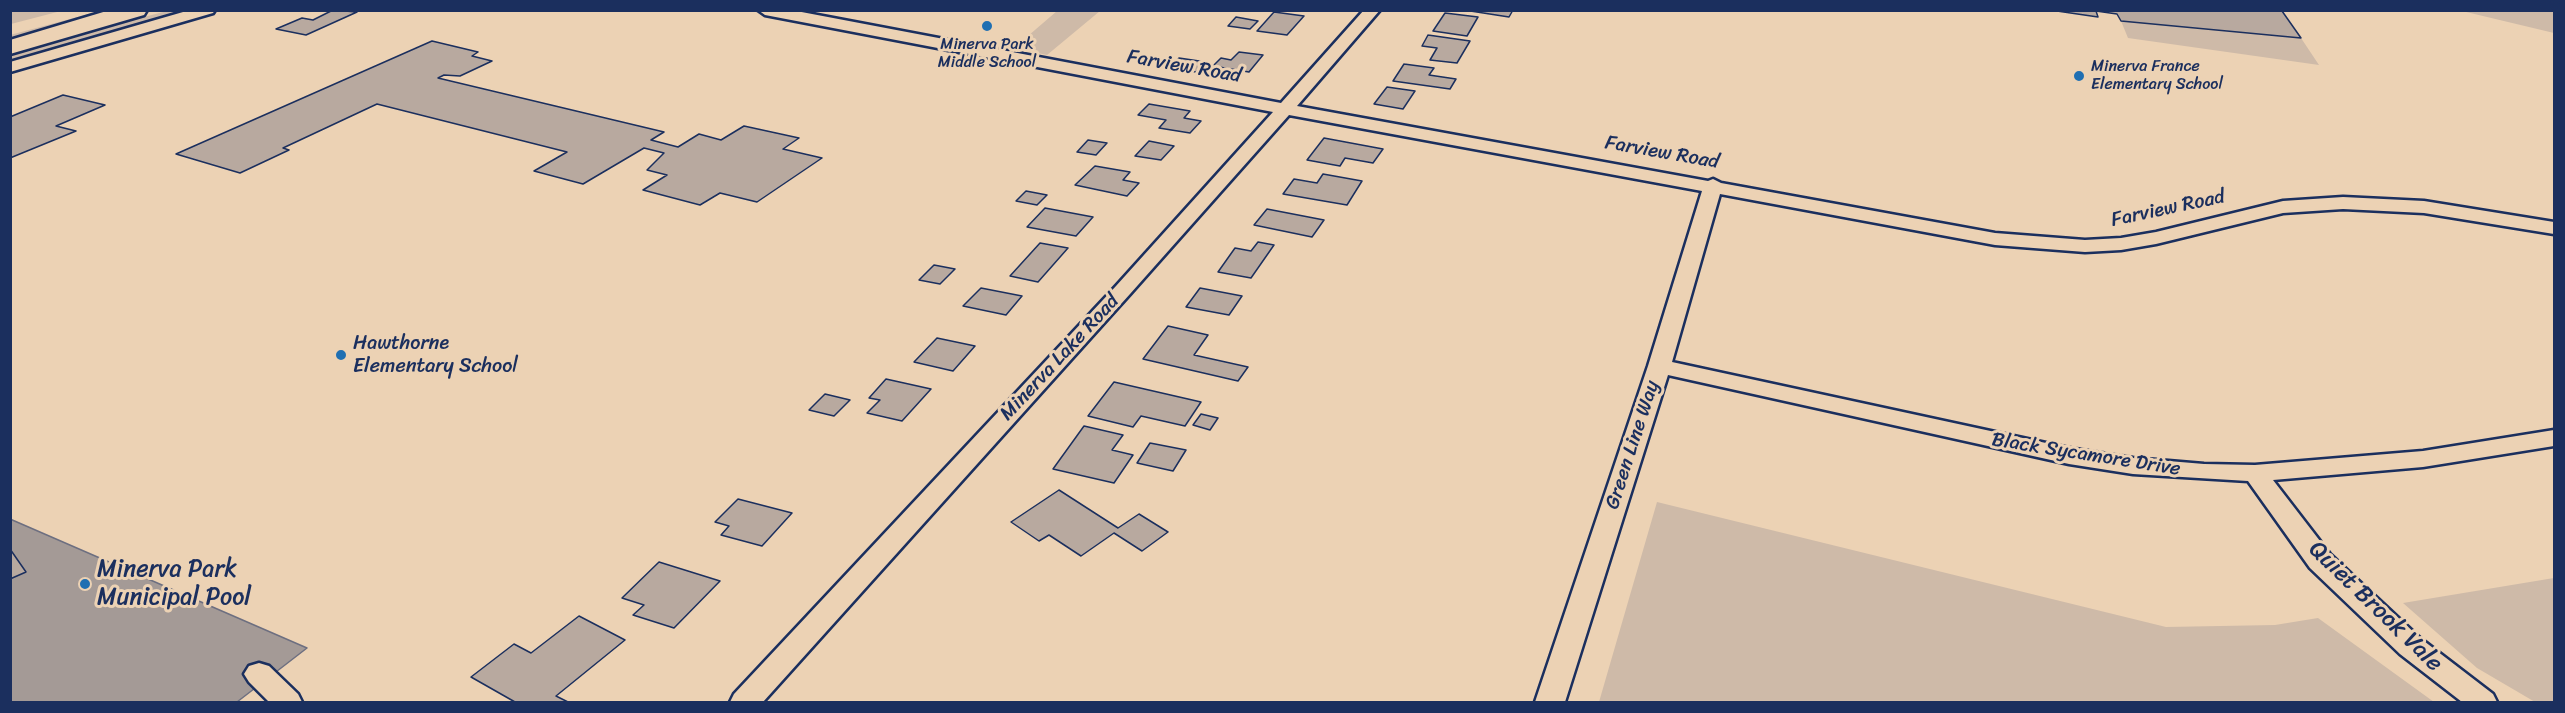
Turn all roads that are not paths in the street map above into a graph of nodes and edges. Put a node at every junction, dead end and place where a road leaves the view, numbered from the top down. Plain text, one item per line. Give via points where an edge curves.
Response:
1 (87, 10) edge
2 (136, 10) edge
3 (208, 10) edge
4 (765, 10) edge
5 (1373, 10) edge
6 (10, 32) edge
7 (10, 47) edge
8 (10, 67) edge
9 (1284, 107) junction
10 (1713, 186) junction
11 (2554, 228) edge
12 (1659, 366) junction
13 (2554, 438) edge
14 (2255, 473) junction
15 (259, 674) dead end
16 (287, 702) edge
17 (745, 702) edge
18 (1550, 702) edge
19 (2482, 702) edge

1 - 6 main road
2 - 7 main road
3 - 8 street
4 - 9 street, Farview Road
5 - 9 street, Minerva Lake Road
9 - 10 street, Farview Road
9 - 17 street, Minerva Lake Road via 1123,290
10 - 11 street, Farview Road via 1995,238 2085,246 2156,238 2283,207 2343,203 2424,207
10 - 12 street, Green Line Way
12 - 14 street, Black Sycamore Drive via 2069,456 2133,466
12 - 18 street, Green Line Way
13 - 14 street, Black Sycamore Drive via 2423,459
14 - 19 street, Quiet Brook Vale via 2320,561 2410,646
15 - 16 street

